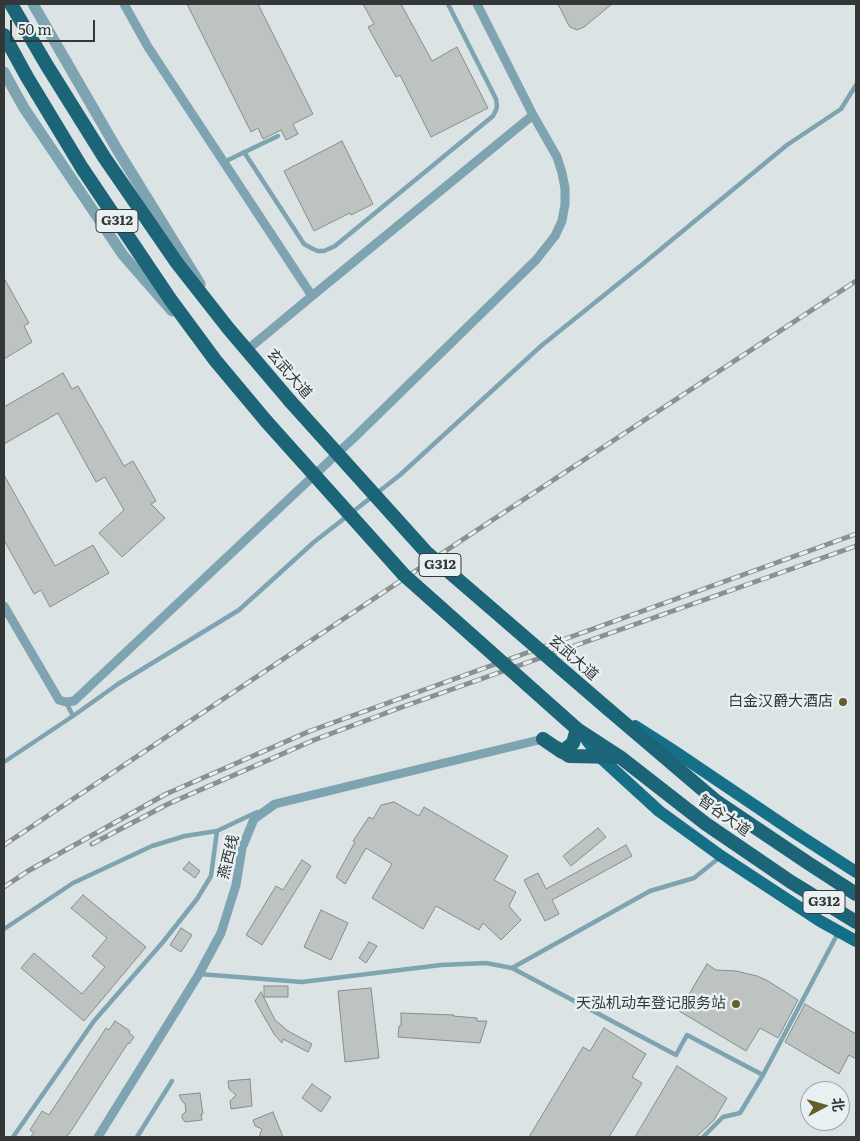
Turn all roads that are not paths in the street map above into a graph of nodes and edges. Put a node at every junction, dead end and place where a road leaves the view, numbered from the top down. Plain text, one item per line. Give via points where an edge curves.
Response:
1 (11, 4) edge
2 (32, 4) edge
3 (124, 4) edge
4 (448, 4) edge
5 (477, 4) edge
6 (4, 35) edge
7 (4, 72) edge
8 (856, 85) edge
9 (533, 115) junction
10 (278, 136) dead end
11 (244, 152) junction
12 (224, 162) junction
13 (312, 296) junction
14 (228, 328) junction
15 (247, 350) junction
16 (215, 360) junction
17 (4, 606) edge
18 (66, 702) junction
19 (608, 709) junction
20 (73, 716) junction
21 (577, 728) junction
22 (544, 739) junction
23 (600, 757) junction
24 (620, 757) junction
25 (4, 762) edge
26 (275, 804) junction
27 (217, 831) junction
28 (721, 856) junction
29 (856, 872) edge
30 (856, 894) edge
31 (856, 922) edge
32 (4, 929) edge
33 (839, 931) junction
34 (856, 941) edge
35 (512, 968) junction
36 (199, 974) junction
37 (763, 1075) junction
38 (172, 1081) dead end
39 (139, 1136) edge
40 (13, 1137) edge
41 (98, 1137) edge
42 (703, 1137) edge

1 - 14 highway, 玄武大道 / G312 via 104,157 171,255
2 - 14 street via 118,151
3 - 12 street via 148,47
4 - 11 lane via 496,99 496,110 335,246 324,251 304,244
5 - 9 street
6 - 16 highway, G312 via 82,168
7 - 16 street via 24,108 123,255
8 - 20 lane via 841,108 787,144 541,346 400,475 314,542 239,610 118,684
9 - 13 street
9 - 18 street via 556,157 565,188 562,221 536,260 358,434 74,701
10 - 11 lane
11 - 12 lane
12 - 13 street
13 - 15 street
14 - 15 highway, 玄武大道 / G312
15 - 19 highway, 玄武大道 / G312, bridge via 426,552
16 - 21 highway, G312, bridge via 404,575
17 - 18 street via 54,693 59,700
18 - 20 lane
19 - 29 main road
19 - 30 highway, 智谷大道 / G312 via 716,800
20 - 25 lane
21 - 22 highway via 573,743 562,752
21 - 23 main road
21 - 24 highway, 智谷大道 / G312
22 - 23 highway via 569,756
22 - 26 street, 燕西线
23 - 24 highway
23 - 28 main road via 659,811
24 - 31 highway, 智谷大道 / G312 via 706,824
26 - 27 lane
26 - 36 street, 燕西线 via 254,819 242,848 236,885 221,933
27 - 32 lane via 152,846 73,883
27 - 40 lane via 211,876 197,899 94,1021
28 - 33 main road
28 - 35 lane via 694,878 650,891
33 - 34 main road
33 - 37 lane
35 - 36 lane via 486,963 441,965 302,982
35 - 37 lane via 676,1055 687,1035
36 - 41 street, 燕西线
37 - 42 lane via 740,1113 723,1117
38 - 39 lane

